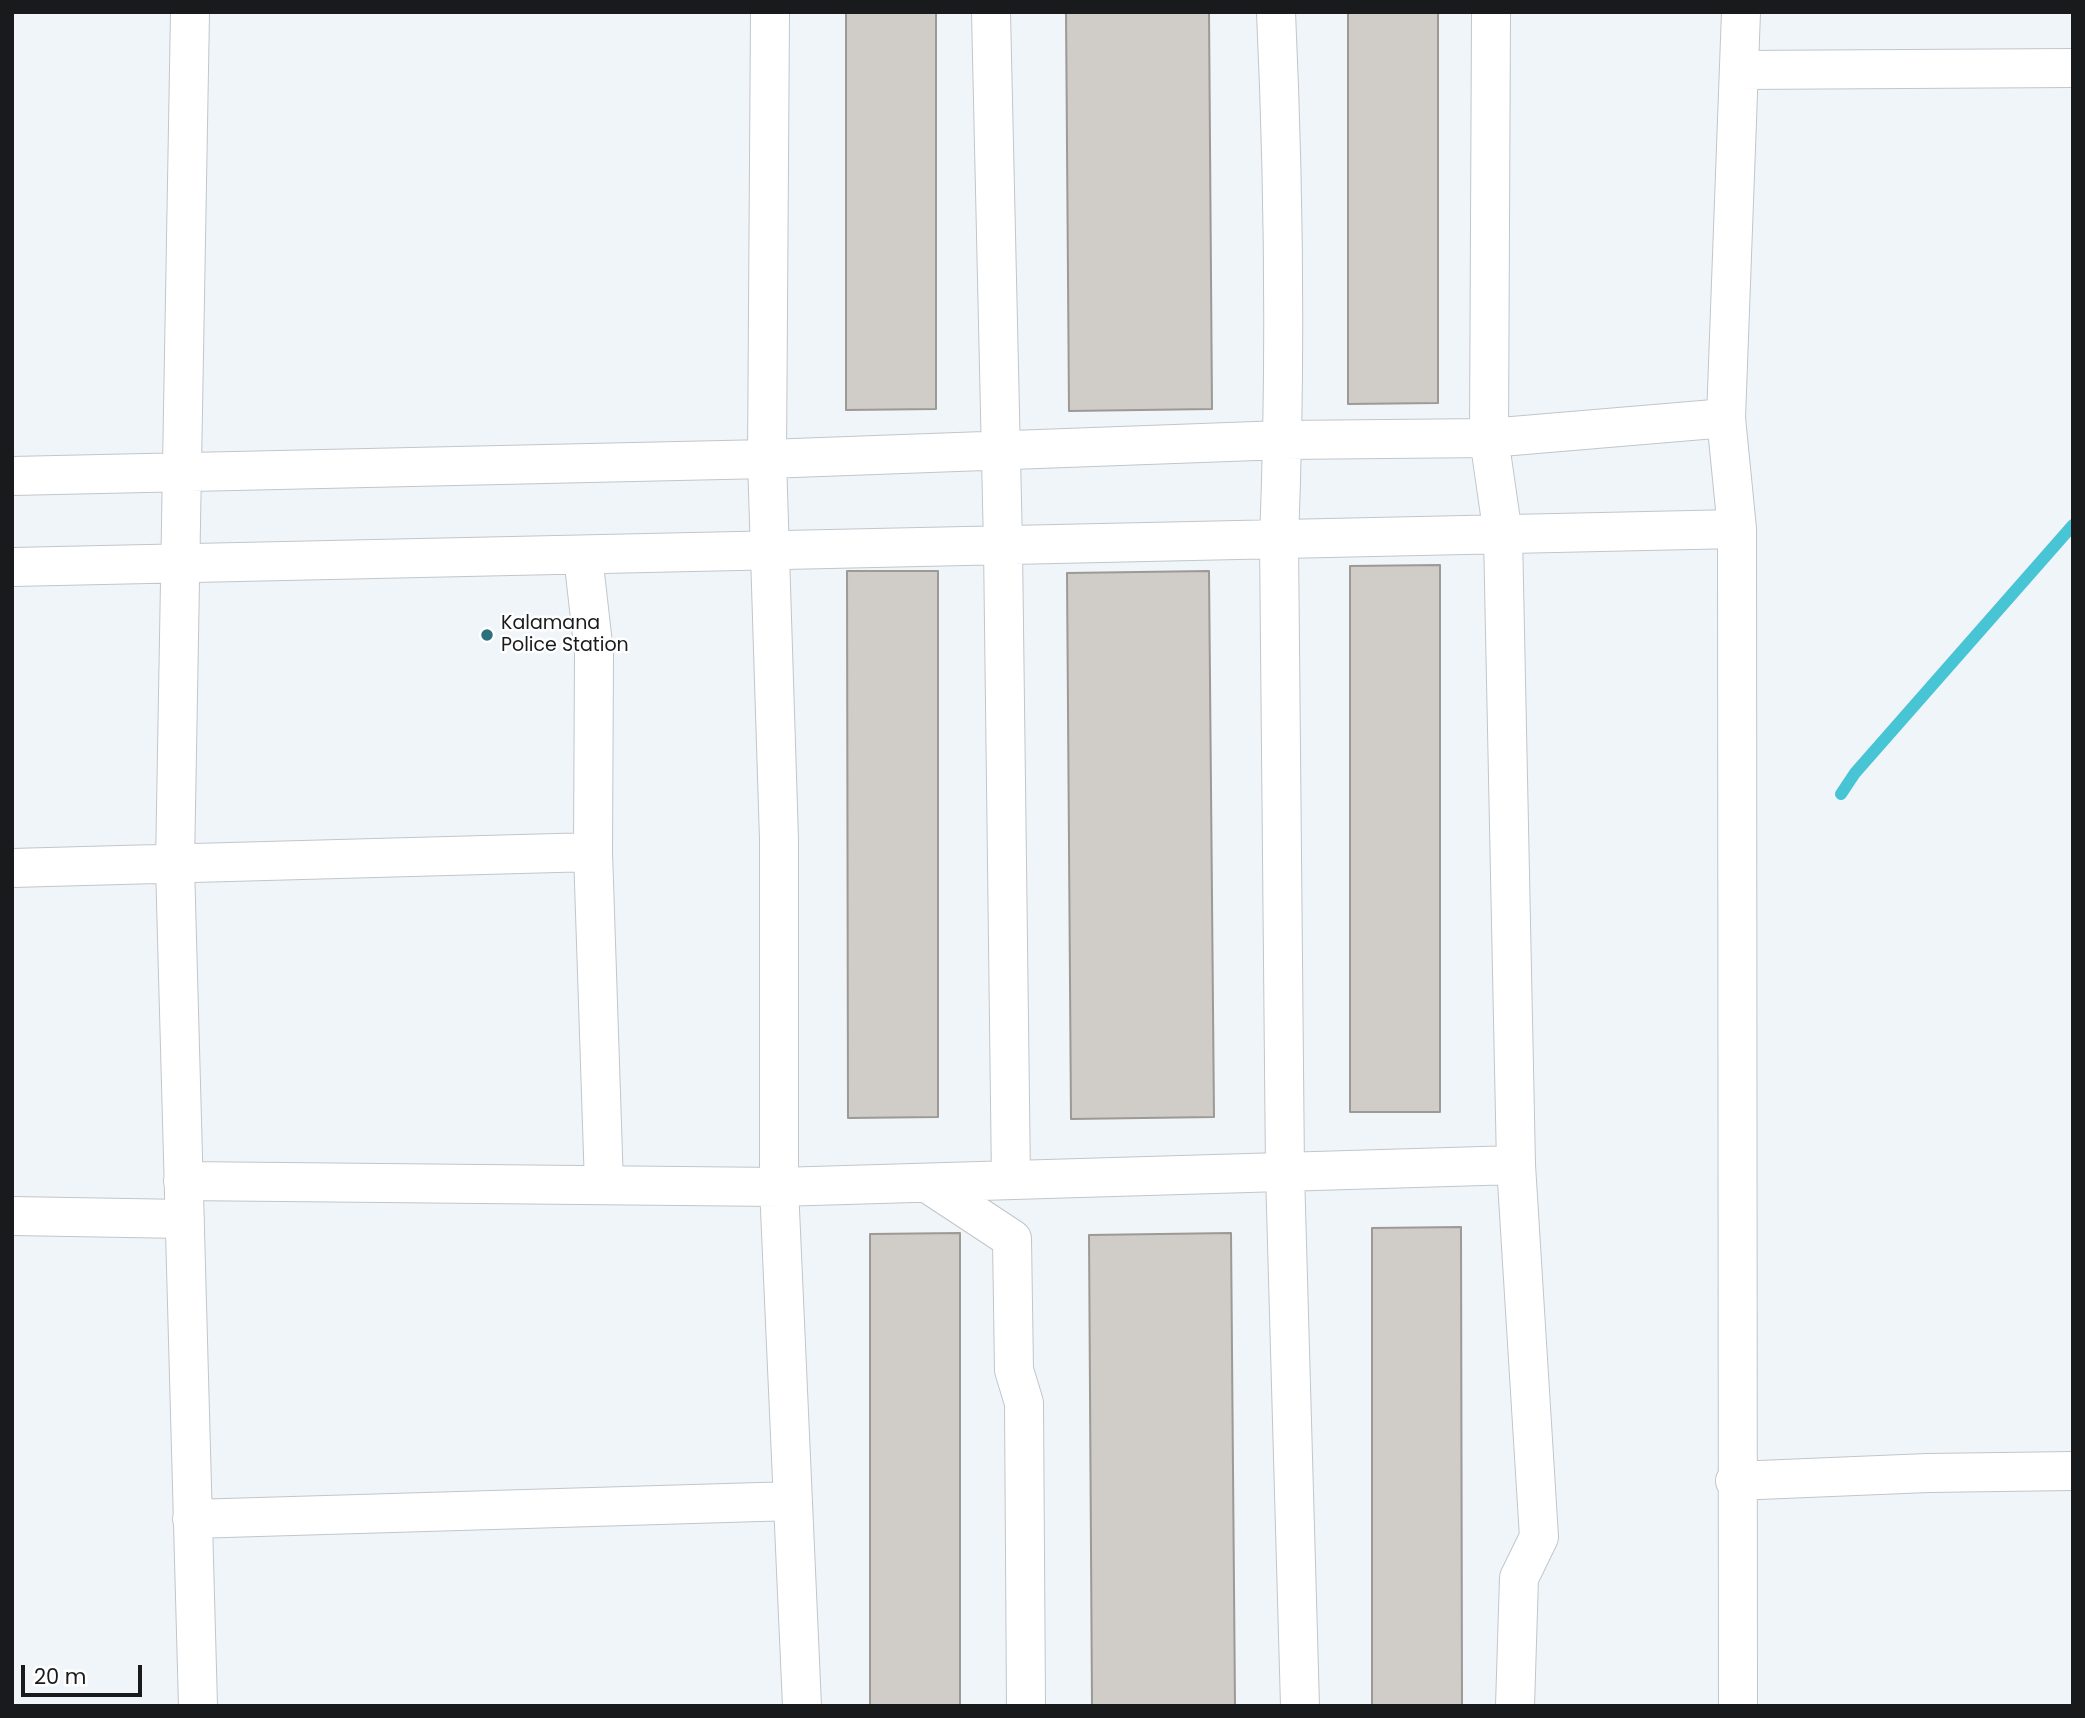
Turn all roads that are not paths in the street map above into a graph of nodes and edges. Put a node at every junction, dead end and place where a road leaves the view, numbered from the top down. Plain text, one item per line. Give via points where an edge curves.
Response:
1 (190, 12) edge
2 (769, 12) edge
3 (991, 12) edge
4 (1276, 12) edge
5 (1491, 12) edge
6 (1741, 12) edge
7 (2073, 68) edge
8 (1740, 70) junction
9 (1726, 418) junction
10 (1489, 438) junction
11 (1283, 440) junction
12 (999, 450) junction
13 (767, 459) junction
14 (180, 473) junction
15 (12, 476) edge
16 (1737, 529) junction
17 (1503, 535) junction
18 (1279, 540) junction
19 (1003, 546) junction
20 (771, 552) junction
21 (583, 556) junction
22 (178, 565) junction
23 (12, 568) edge
24 (593, 852) junction
25 (175, 865) junction
26 (12, 869) edge
27 (1516, 1165) junction
28 (1285, 1172) junction
29 (1011, 1180) junction
30 (183, 1181) junction
31 (927, 1183) junction
32 (604, 1185) junction
33 (779, 1187) junction
34 (12, 1216) edge
35 (185, 1219) junction
36 (2073, 1471) edge
37 (1735, 1481) junction
38 (793, 1501) junction
39 (192, 1519) junction
40 (198, 1706) edge
41 (802, 1706) edge
42 (1026, 1706) edge
43 (1300, 1706) edge
44 (1515, 1706) edge
45 (1738, 1706) edge

1 - 14 street
2 - 13 street
3 - 12 street
4 - 11 street
5 - 10 street
6 - 8 street
7 - 8 street
8 - 9 street
9 - 10 street
9 - 16 street
10 - 11 street
10 - 17 street
11 - 12 street
11 - 18 street
12 - 13 street
12 - 19 street
13 - 14 street
13 - 20 street
14 - 15 street
14 - 22 street
16 - 17 street
16 - 37 street
17 - 18 street
17 - 27 street
18 - 19 street
18 - 28 street
19 - 20 street
19 - 29 street
20 - 21 street
20 - 33 street via 779,840
21 - 22 street
21 - 24 street via 594,653
22 - 23 street
22 - 25 street
24 - 25 street
24 - 32 street
25 - 26 street
25 - 30 street
27 - 28 street
27 - 44 street via 1539,1537 1518,1578
28 - 29 street
28 - 43 street
29 - 31 street
30 - 32 street
30 - 35 street
31 - 33 street
31 - 42 street via 1012,1239 1014,1370 1024,1403
32 - 33 street
33 - 38 street
34 - 35 street
35 - 39 street
36 - 37 street
37 - 45 street
38 - 39 street
38 - 41 street
39 - 40 street

